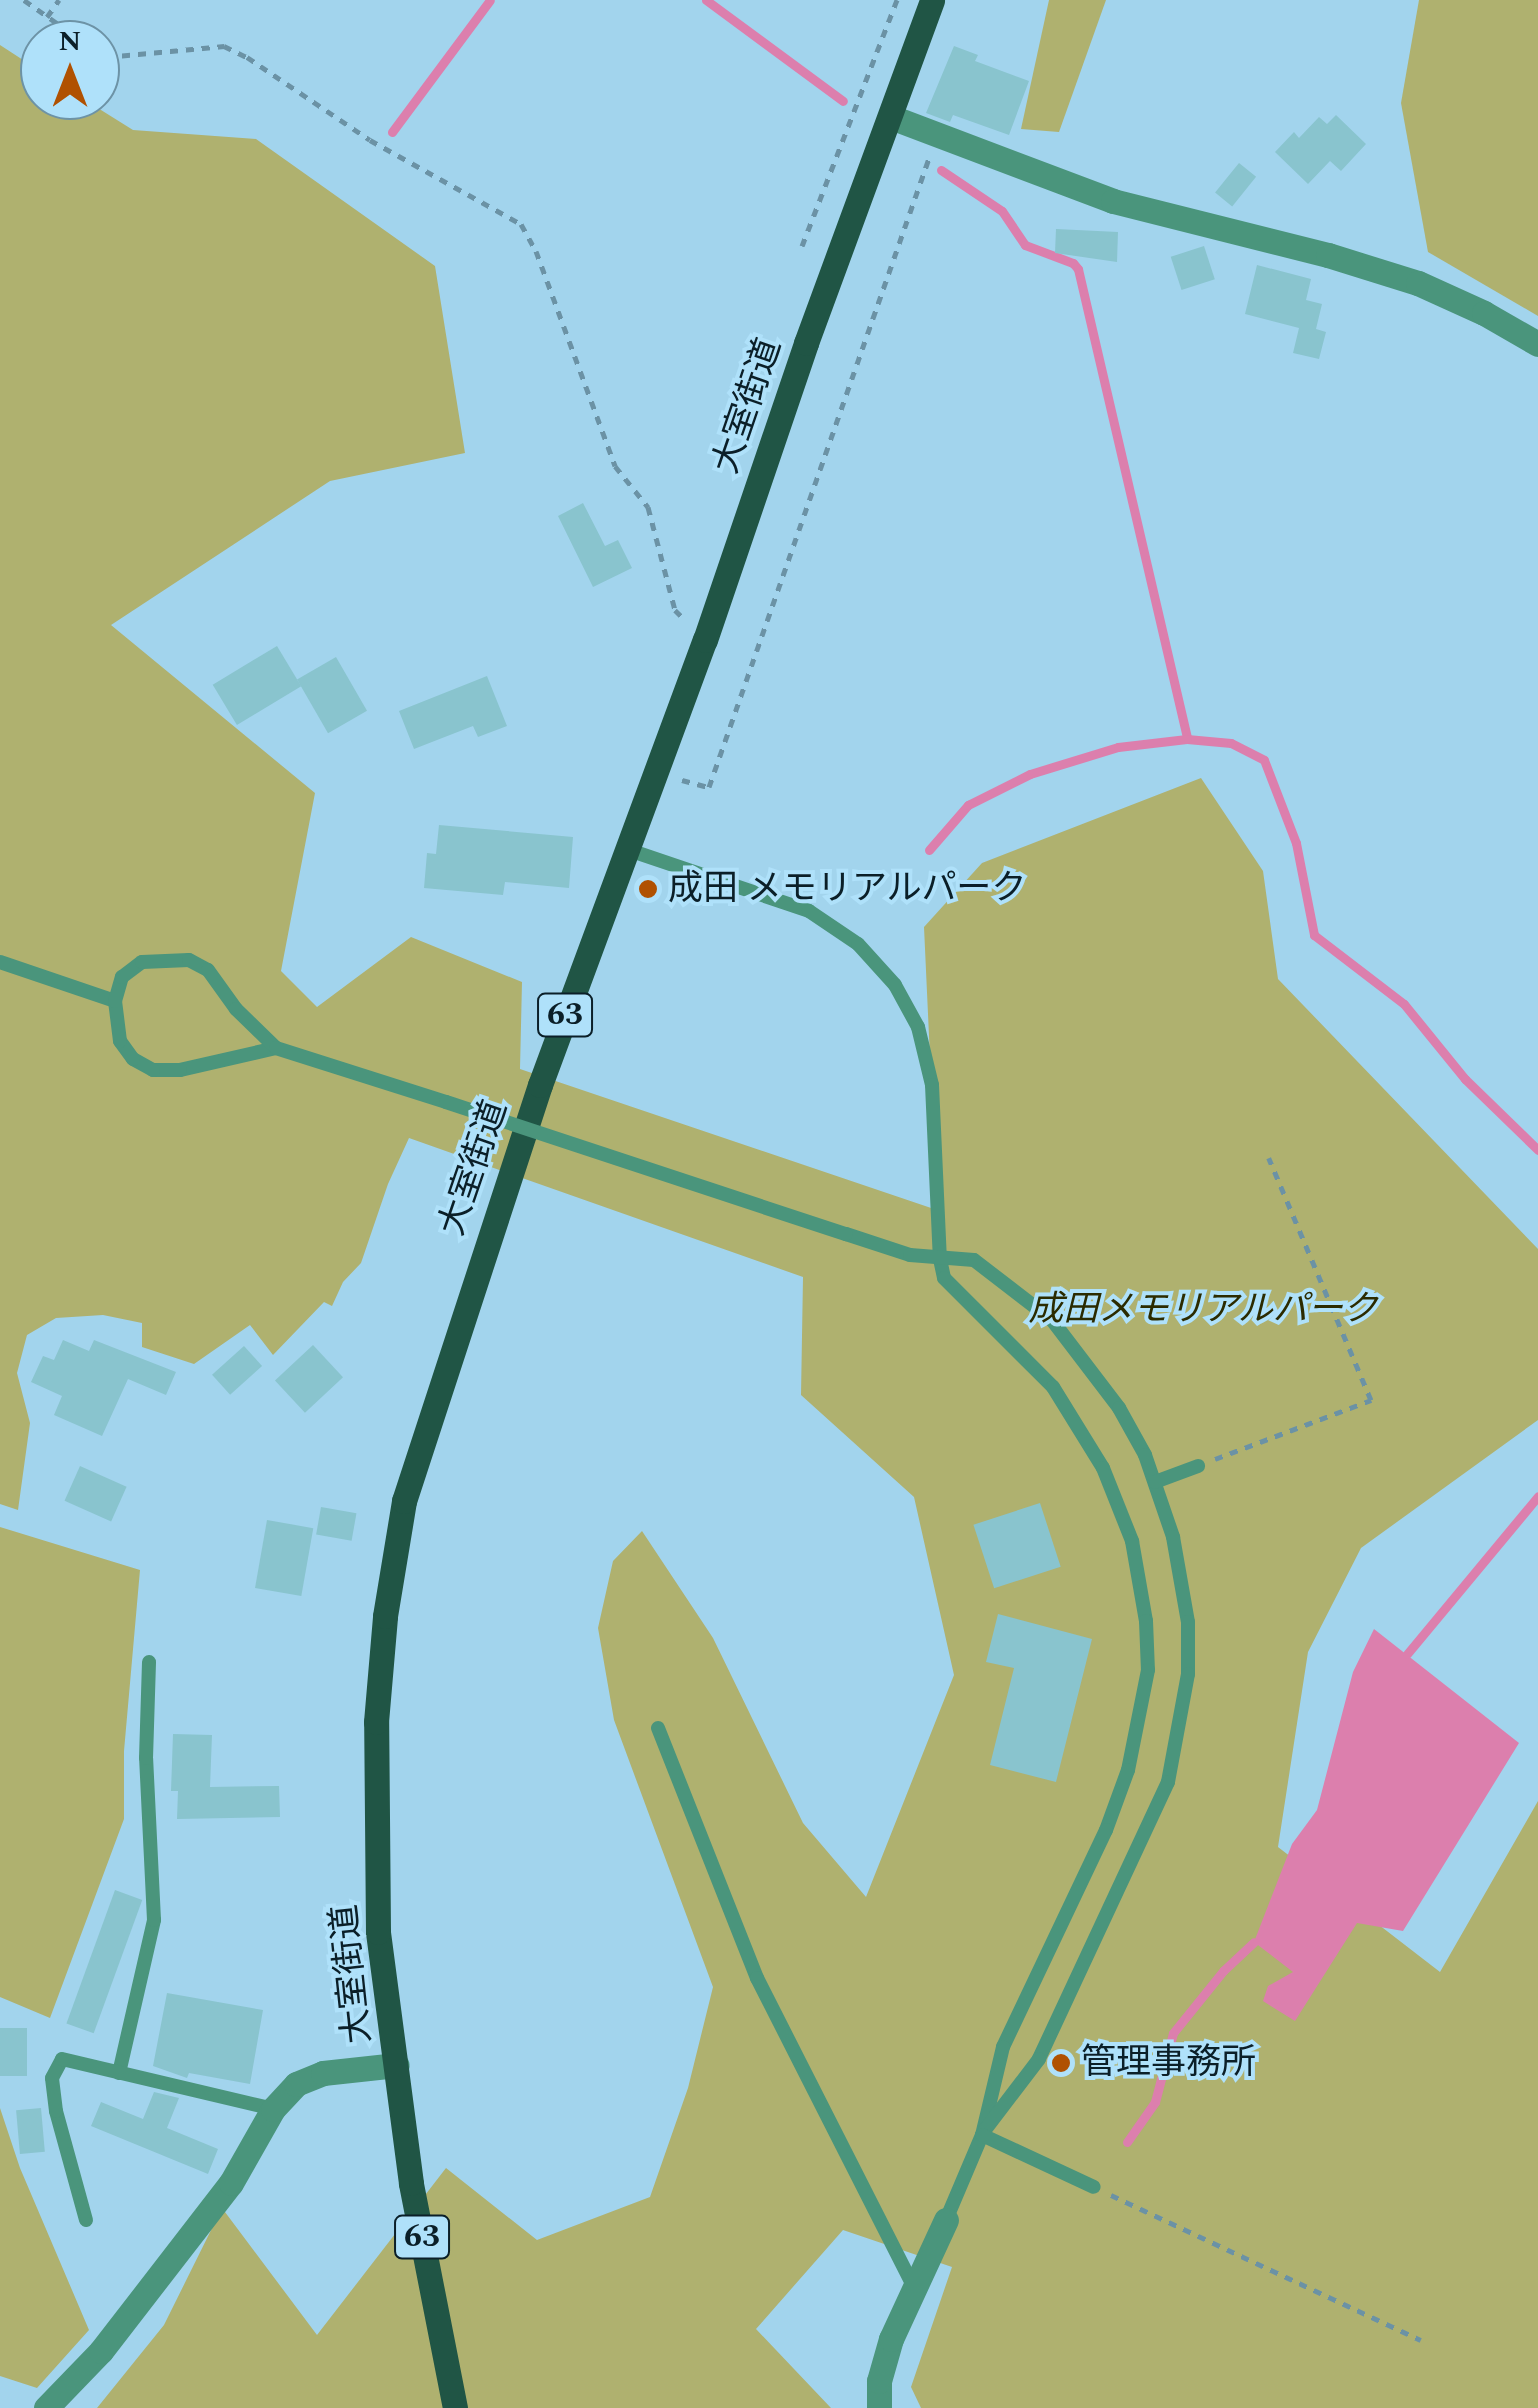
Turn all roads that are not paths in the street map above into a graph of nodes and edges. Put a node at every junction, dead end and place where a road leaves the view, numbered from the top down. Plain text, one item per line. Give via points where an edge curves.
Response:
1 (932, 0) edge
2 (891, 117) junction
3 (1538, 344) edge
4 (626, 849) junction
5 (0, 962) edge
6 (115, 1001) junction
7 (276, 1048) junction
8 (940, 1258) junction
9 (1198, 1466) road end
10 (1155, 1482) junction
11 (149, 1662) dead end
12 (658, 1728) dead end
13 (397, 2065) junction
14 (119, 2073) junction
15 (273, 2109) junction
16 (982, 2135) junction
17 (1094, 2188) road end
18 (86, 2220) dead end
19 (946, 2220) joint
20 (914, 2287) junction
21 (46, 2408) edge
22 (455, 2408) edge
23 (880, 2408) edge

1 - 2 main road, 大室街道 / 63
2 - 3 street via 1113,201 1418,283
2 - 4 main road, 大室街道 / 63
4 - 8 lane via 809,911 858,944 894,985 918,1028 932,1086
4 - 13 main road, 大室街道 / 63 via 540,1084 404,1501 376,1722 378,1932
5 - 6 lane
6 - 7 lane via 120,1041 133,1059 154,1070
6 - 7 lane via 122,977 142,962 189,960 208,970 236,1010
7 - 8 lane, bridge via 910,1255
8 - 10 lane via 974,1260 1052,1320 1120,1408
8 - 16 lane via 944,1278 1053,1387 1078,1423 1132,1541 1146,1621 1148,1670 1128,1770 1003,2048
9 - 10 lane
10 - 16 lane via 1188,1622 1188,1674 1168,1782 1039,2059
11 - 14 lane via 154,1920
12 - 20 lane via 757,1978
13 - 15 street via 323,2073 296,2084
13 - 22 main road, 大室街道 / 63 via 411,2183
14 - 15 lane
14 - 18 lane via 62,2059 52,2078
15 - 21 street via 231,2184 101,2351
16 - 17 lane
16 - 19 lane
19 - 20 street
20 - 23 street via 883,2367

